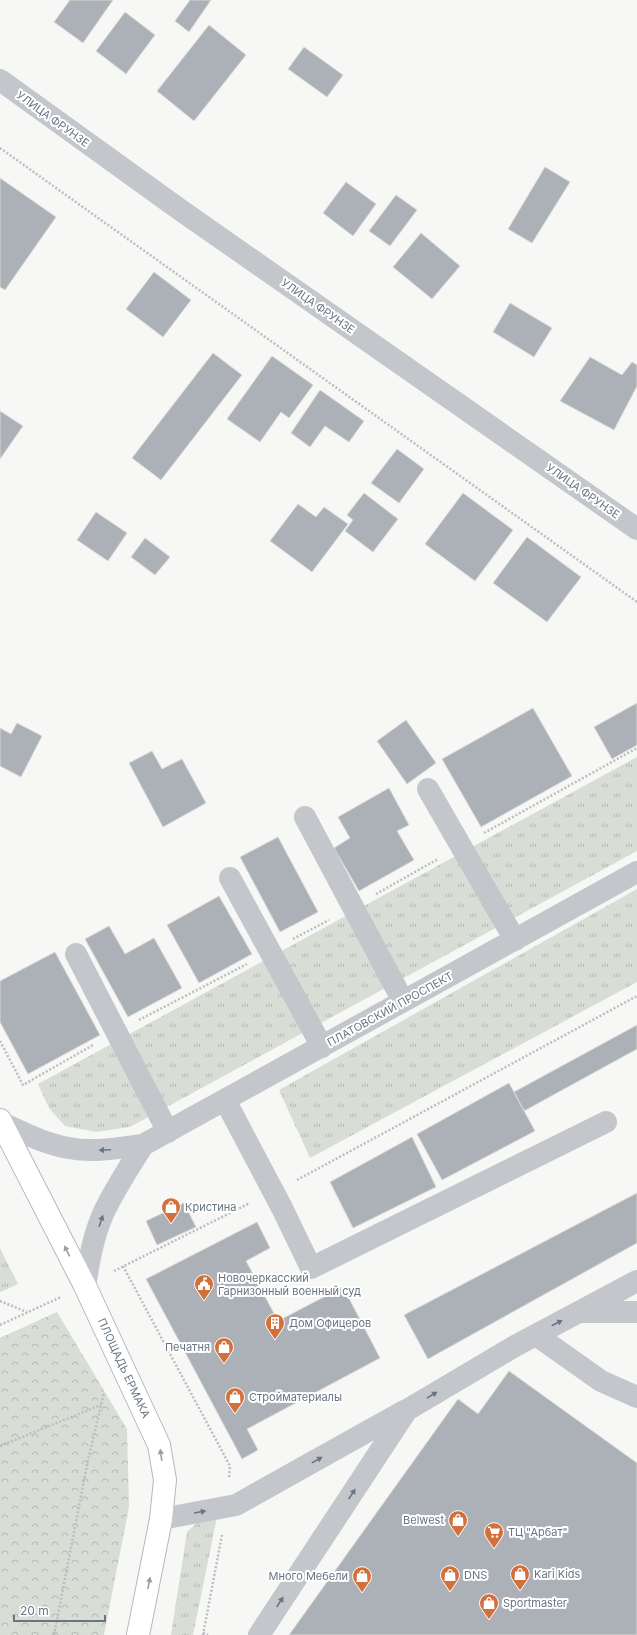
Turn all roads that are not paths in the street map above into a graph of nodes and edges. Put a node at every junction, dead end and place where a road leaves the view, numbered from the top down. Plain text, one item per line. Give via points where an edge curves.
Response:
1 (0, 80) edge
2 (637, 529) edge
3 (428, 790) dead end
4 (305, 817) dead end
5 (637, 872) edge
6 (230, 878) dead end
7 (515, 940) junction
8 (76, 954) dead end
9 (403, 1001) junction
10 (322, 1047) junction
11 (225, 1100) junction
12 (1, 1122) edge
13 (606, 1122) dead end
14 (168, 1132) junction
15 (143, 1146) junction
16 (637, 1281) edge
17 (85, 1286) junction
18 (577, 1312) junction
19 (637, 1312) edge
20 (536, 1334) junction
21 (637, 1397) edge
22 (407, 1410) junction
23 (162, 1519) junction
24 (138, 1635) edge
25 (258, 1635) edge

1 - 2 street, УЛИЦА ФРУНЗЕ via 185,213
3 - 7 street
4 - 9 street
5 - 7 street, ПЛАТОВСКИЙ ПРОСПЕКТ
6 - 10 street
7 - 9 street, ПЛАТОВСКИЙ ПРОСПЕКТ
8 - 14 street
9 - 10 street, ПЛАТОВСКИЙ ПРОСПЕКТ
10 - 11 street, ПЛАТОВСКИЙ ПРОСПЕКТ
11 - 13 street via 311,1268
11 - 14 street, ПЛАТОВСКИЙ ПРОСПЕКТ
15 -> 12 street, ПЛАТОВСКИЙ ПРОСПЕКТ via 104,1150 70,1148 36,1139
17 -> 12 main road, ПЛОЩАДЬ ЕРМАКА
14 - 15 street, ПЛАТОВСКИЙ ПРОСПЕКТ
17 -> 15 street, ПЛАТОВСКИЙ ПРОСПЕКТ via 91,1251 103,1215 121,1179
16 - 18 street
23 -> 17 main road, ПЛОЩАДЬ ЕРМАКА via 164,1480 160,1445
18 - 19 street
20 -> 18 street
20 - 21 street via 601,1381
22 -> 20 street
23 -> 22 street via 236,1506
25 -> 22 street
24 -> 23 main road, ПЛОЩАДЬ ЕРМАКА

